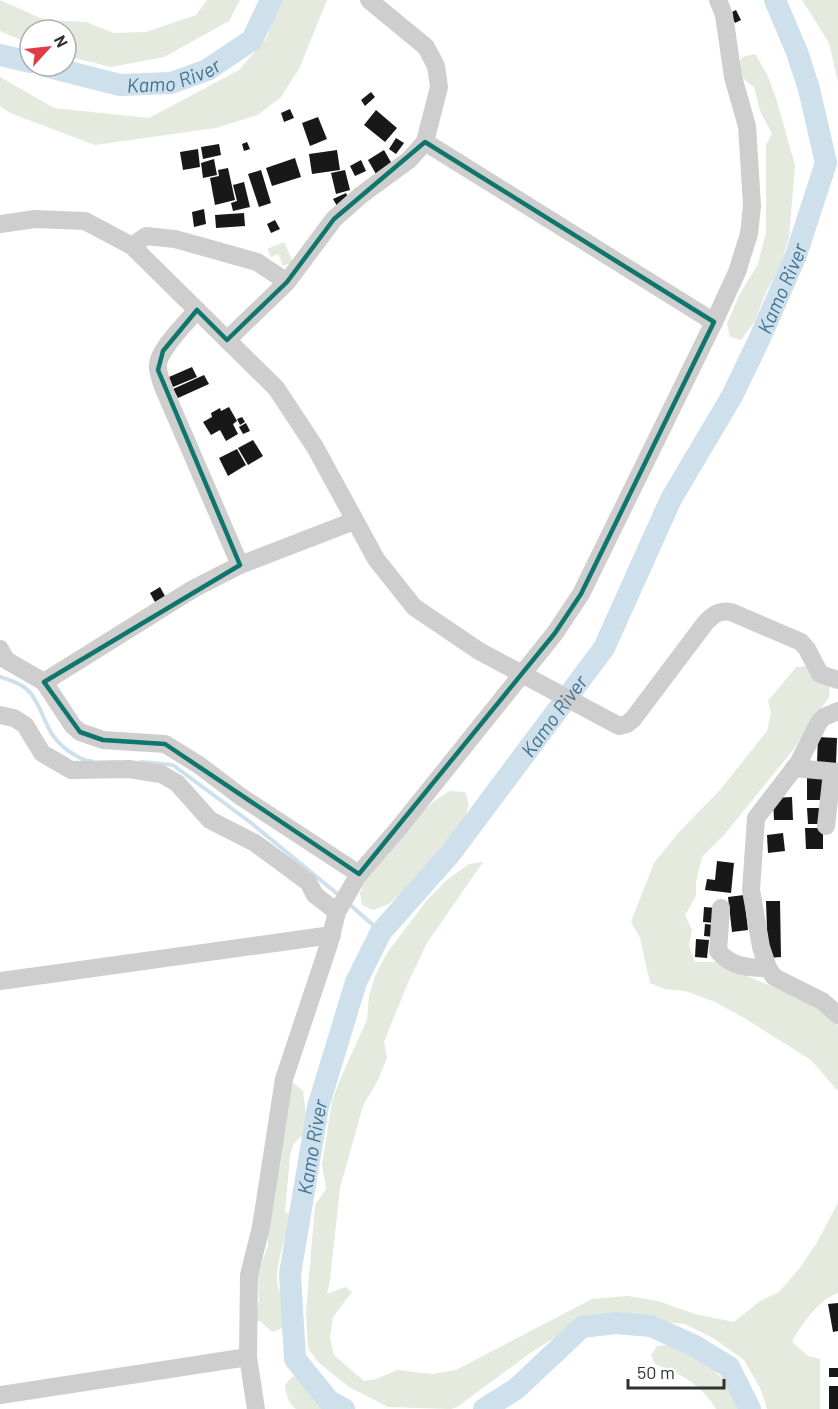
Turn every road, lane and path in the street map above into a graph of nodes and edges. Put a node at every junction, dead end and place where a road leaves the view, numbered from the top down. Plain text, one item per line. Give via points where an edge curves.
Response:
1 (369, 0) edge
2 (718, 0) edge
3 (425, 142) junction
4 (0, 224) edge
5 (132, 246) junction
6 (287, 282) junction
7 (197, 310) junction
8 (714, 322) junction
9 (227, 340) junction
10 (354, 521) junction
11 (240, 564) junction
12 (0, 649) edge
13 (523, 674) junction
14 (838, 680) edge
15 (44, 682) junction
16 (838, 711) edge
17 (0, 715) edge
18 (794, 768) junction
19 (835, 772) edge
20 (826, 826) dead end
21 (347, 895) junction
22 (721, 908) dead end
23 (332, 935) junction
24 (768, 968) junction
25 (0, 981) edge
26 (838, 1015) edge
27 (248, 1357) junction
28 (0, 1395) edge
29 (256, 1409) edge

1 - 3 street via 426,47 436,66 439,87
2 - 8 street via 747,126 752,206 737,272
3 - 6 street via 409,160 334,219
3 - 8 street
4 - 5 street via 35,219 86,221
5 - 6 street via 146,236 175,239 257,262
5 - 7 street
6 - 9 street
7 - 9 street
7 - 11 street via 163,351 158,370
8 - 13 street via 581,594
9 - 10 street via 276,388 315,447
10 - 11 street
10 - 13 street via 376,559 414,607 479,651
11 - 15 street
12 - 15 street via 6,660
13 - 14 street via 619,726 627,724 705,622 723,611 801,642 820,674
13 - 21 street
15 - 21 street via 80,732 103,740 165,744 199,765 240,796
16 - 18 street via 819,723
17 - 21 street via 25,724 42,753 71,770 129,769 160,774 177,783 210,820 255,843 308,882 315,895
18 - 19 street
18 - 24 street via 756,818 751,890
19 - 20 street
21 - 23 street
22 - 24 street via 718,951 741,967
23 - 25 street
23 - 27 street via 284,1079 261,1227 249,1275
24 - 26 street via 774,977 822,1001
27 - 28 street
27 - 29 street

